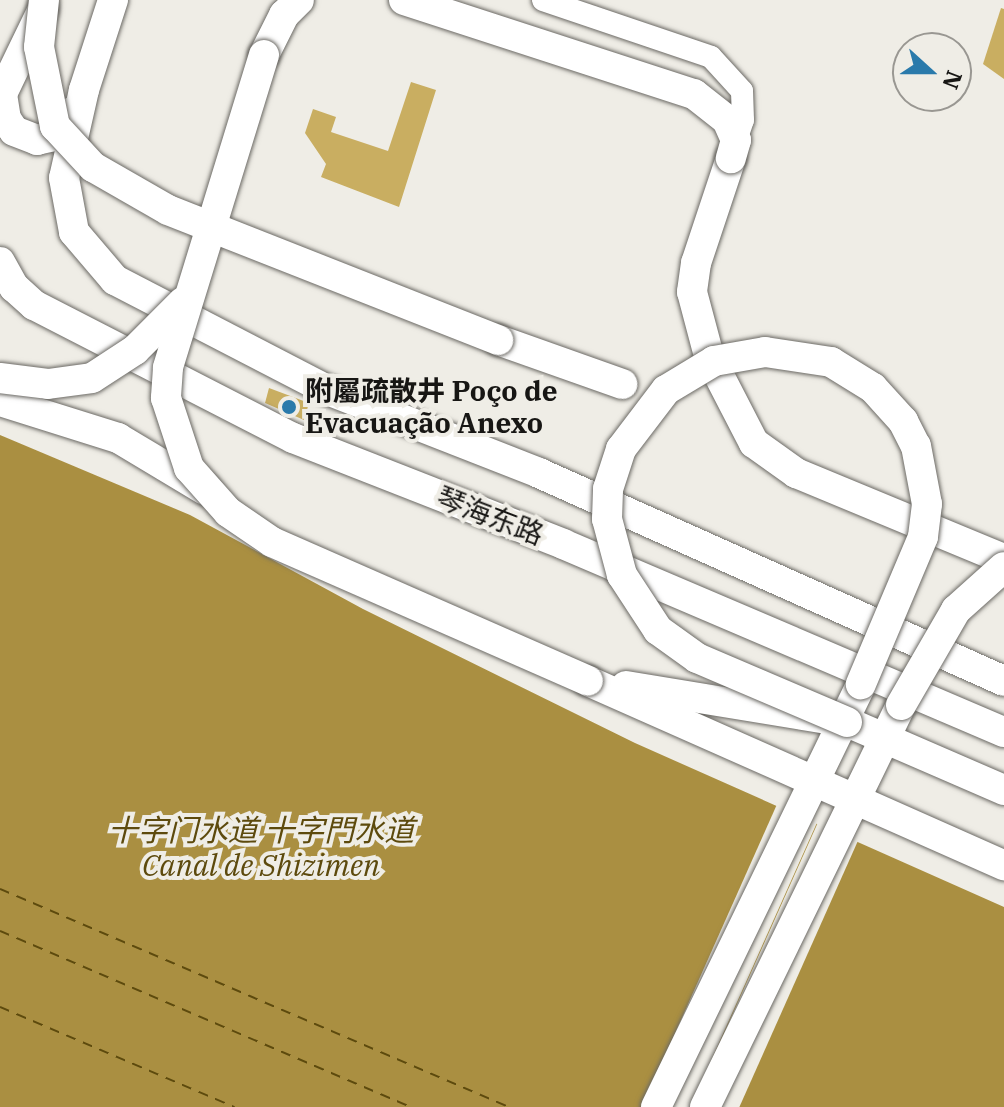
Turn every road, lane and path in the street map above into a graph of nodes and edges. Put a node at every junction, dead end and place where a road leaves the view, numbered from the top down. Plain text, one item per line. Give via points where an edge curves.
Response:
1 (25, 0) edge
2 (46, 0) edge
3 (113, 0) edge
4 (299, 0) edge
5 (404, 0) edge
6 (543, 0) edge
7 (84, 90) junction
8 (1, 99) edge
9 (55, 126) junction
10 (736, 140) junction
11 (0, 262) edge
12 (190, 295) junction
13 (0, 378) edge
14 (622, 384) dead end
15 (0, 401) edge
16 (205, 490) junction
17 (1004, 559) edge
18 (1004, 567) edge
19 (588, 681) junction
20 (1004, 681) edge
21 (847, 722) junction
22 (1004, 732) edge
23 (1004, 790) edge
24 (1004, 865) edge
25 (656, 1107) edge
26 (705, 1107) edge

1 - 9 main road, bridge via 23,44 32,79
2 - 8 main road
2 - 9 main road, bridge via 39,47
3 - 7 main road
4 - 12 main road, bridge via 284,15 264,55
5 - 10 main road, bridge via 694,94 727,120
6 - 10 street, bridge via 711,57 742,91 743,120
7 - 8 main road via 68,123 54,136 37,140 14,131
7 - 20 main road, 琴海东路 via 64,178 65,200 74,232 115,280 325,389 539,473
9 - 14 main road, bridge via 93,167 168,210
10 - 17 main road, bridge via 696,263 692,292 709,356 754,443 796,473
11 - 22 main road, 琴海东路 via 14,287 34,305 293,438 578,550
12 - 13 main road, bridge via 135,350 92,378 48,384
12 - 16 main road, bridge via 171,354 166,398 179,448
15 - 16 main road via 118,438
16 - 19 main road, bridge via 244,526 272,542
18 - 26 main road, bridge via 956,610 917,673
19 - 21 main road, bridge
19 - 24 main road
21 - 23 main road
21 - 25 main road, bridge via 834,717 807,705 726,672 678,645 642,611 618,565 607,519 608,489 621,449 666,390 714,361 793,353 853,373 903,421 923,469 927,504 923,537 901,598 847,712 840,726

